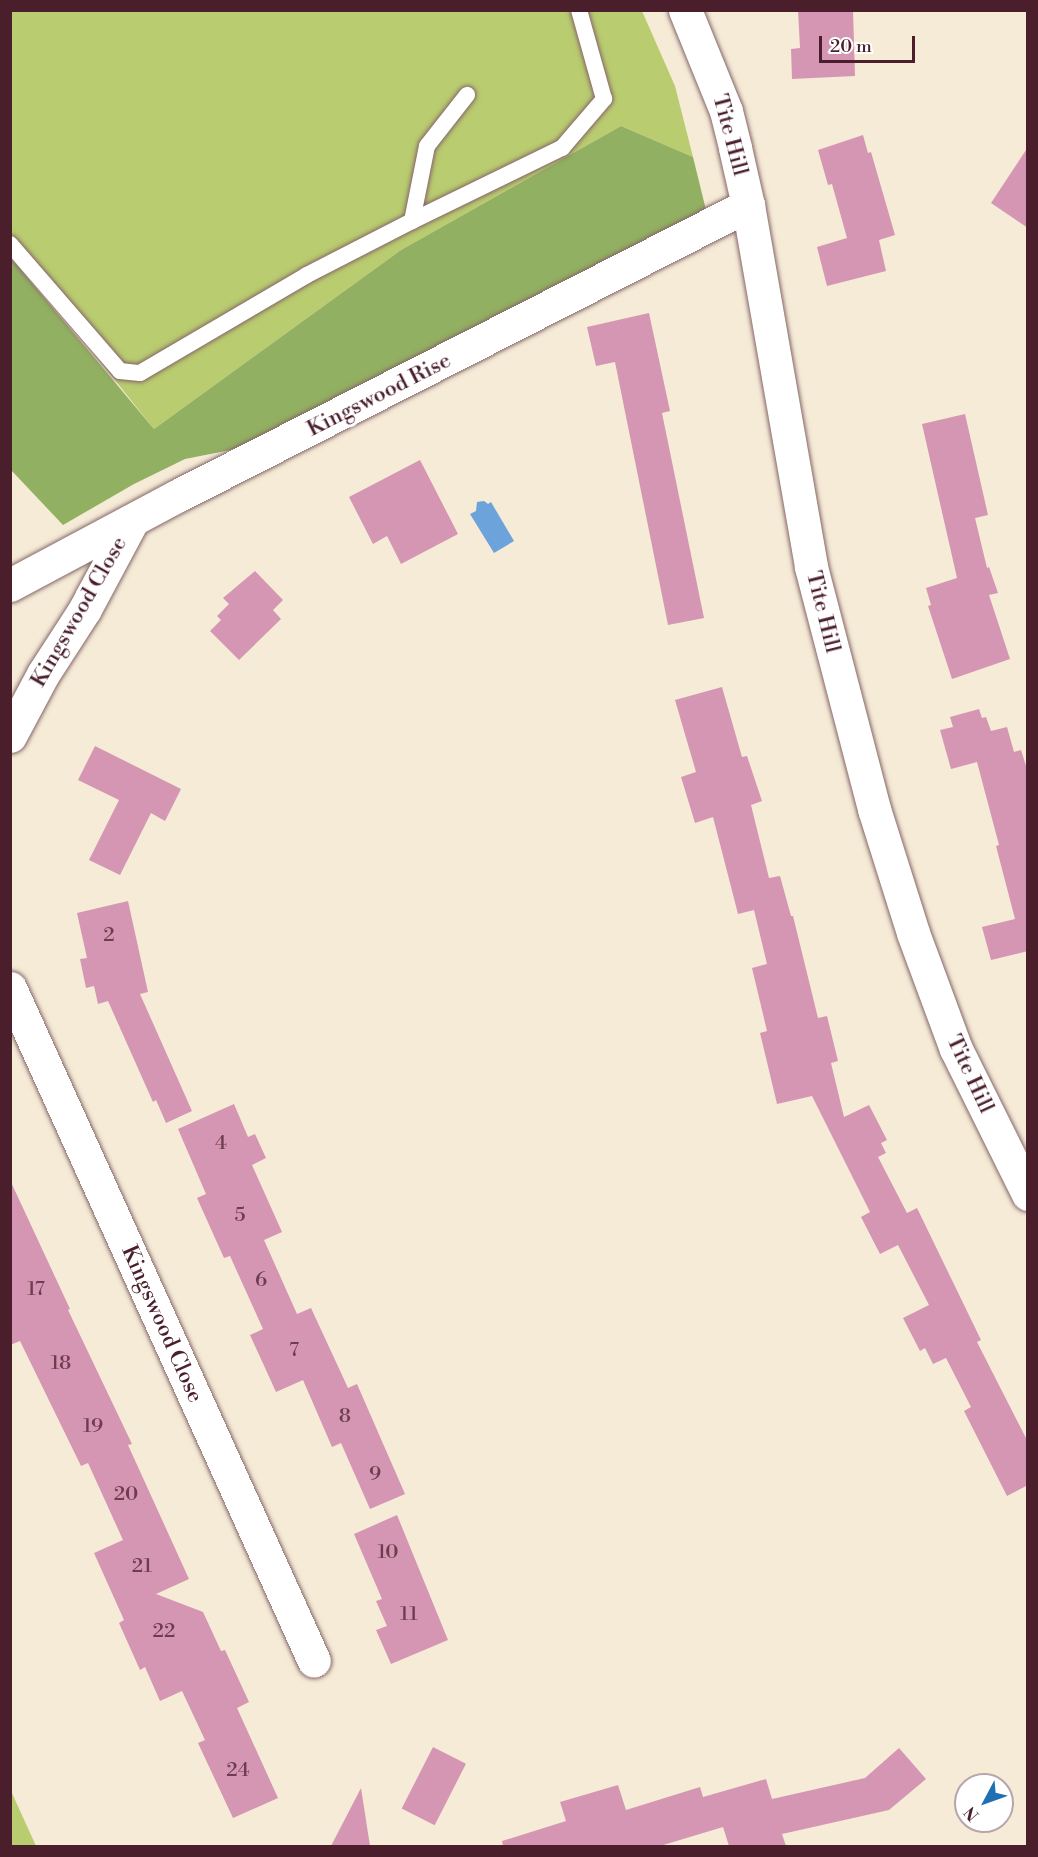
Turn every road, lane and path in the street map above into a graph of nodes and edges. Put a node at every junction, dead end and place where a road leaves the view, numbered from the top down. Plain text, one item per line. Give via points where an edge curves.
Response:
1 (579, 10) edge
2 (685, 10) edge
3 (467, 95) dead end
4 (748, 204) junction
5 (412, 221) junction
6 (10, 244) edge
7 (132, 521) junction
8 (10, 585) edge
9 (10, 736) edge
10 (10, 988) edge
11 (1028, 1194) edge
12 (314, 1660) dead end

1 - 5 lane via 604,99 562,148
2 - 4 street, Tite Hill via 726,111
3 - 5 lane via 427,146
4 - 7 street, Kingswood Rise
4 - 11 street, Tite Hill via 811,567 874,809 913,933 956,1049
5 - 6 lane via 307,275 140,373 120,371
7 - 8 street, Kingswood Rise
7 - 9 street, Kingswood Close
10 - 12 street, Kingswood Close

